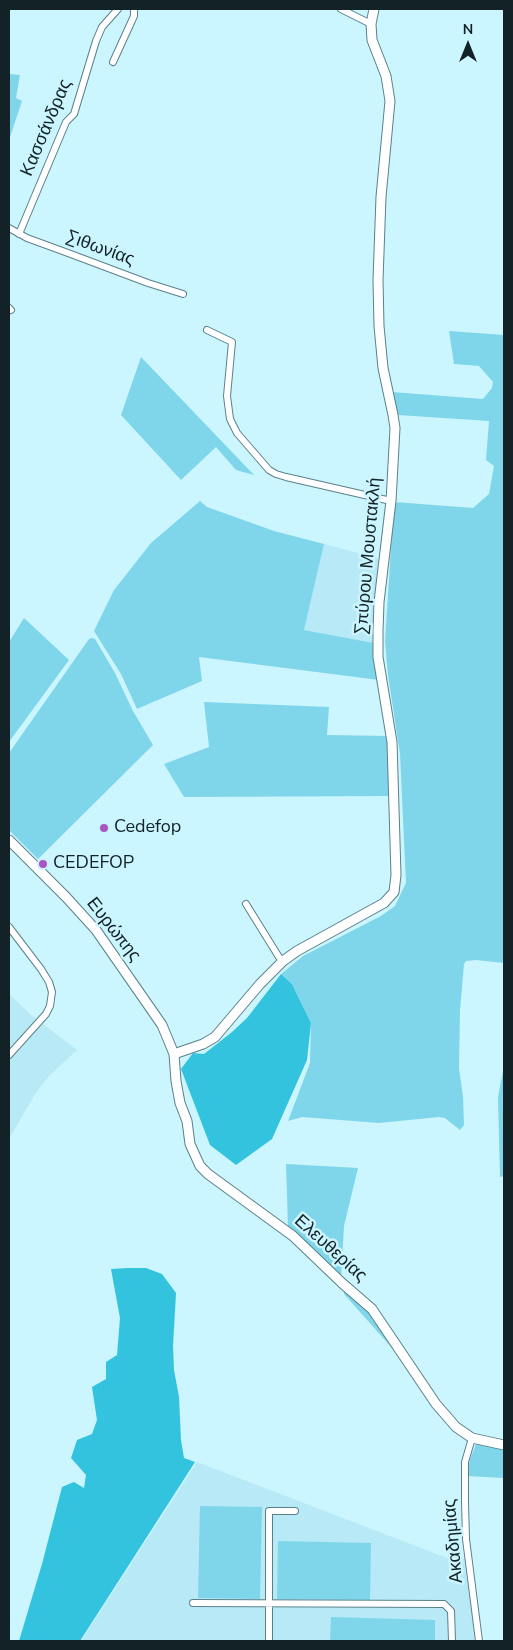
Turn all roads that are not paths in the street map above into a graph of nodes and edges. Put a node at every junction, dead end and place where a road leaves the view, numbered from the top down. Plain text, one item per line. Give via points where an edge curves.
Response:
1 (118, 9) edge
2 (134, 9) edge
3 (341, 9) edge
4 (374, 9) edge
5 (371, 24) junction
6 (113, 62) dead end
7 (12, 231) edge
8 (183, 294) dead end
9 (207, 330) dead end
10 (391, 501) junction
11 (9, 840) edge
12 (246, 904) dead end
13 (9, 927) edge
14 (282, 962) junction
15 (174, 1054) junction
16 (9, 1055) edge
17 (472, 1438) junction
18 (504, 1445) edge
19 (295, 1511) dead end
20 (193, 1603) dead end
21 (269, 1603) junction
22 (269, 1641) edge
23 (452, 1641) edge
24 (479, 1641) edge

1 - 7 street, Κασσάνδρας via 102,27 74,114 66,122
2 - 6 street via 134,16
3 - 5 street
4 - 5 street, Σπύρου Μουστακλή
5 - 10 street, Σπύρου Μουστακλή via 390,101 380,206 378,280 382,362 395,428
7 - 8 street, Σιθωνίας
9 - 10 street via 232,342 227,396 230,418 235,430 270,470 286,477
10 - 14 street, Σπύρου Μουστακλή via 380,594 378,657 392,742 394,892 384,903
11 - 15 street, Ευρώπης via 96,930 162,1024
12 - 14 street
13 - 16 street via 41,969 52,992 46,1014
14 - 15 street, Σπύρου Μουστακλή via 215,1037
15 - 17 street, Ελευθερίας via 180,1103 187,1121 190,1144 200,1166 293,1236 372,1309 436,1404 456,1427
17 - 18 street, Ελευθερίας
17 - 24 street, Ακαδημίας via 465,1462 464,1502
19 - 21 street via 269,1511
20 - 21 street
21 - 22 street
21 - 23 street via 444,1604 451,1611

